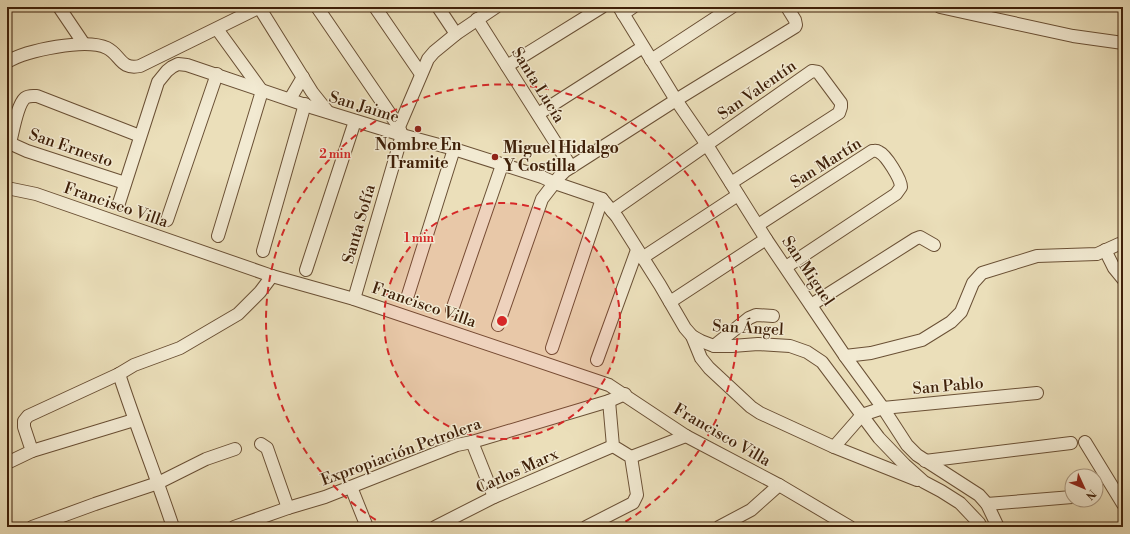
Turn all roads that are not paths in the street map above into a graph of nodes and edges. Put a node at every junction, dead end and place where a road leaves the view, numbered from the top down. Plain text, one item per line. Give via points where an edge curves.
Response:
1 (59, 7) edge
2 (260, 7) edge
3 (317, 7) edge
4 (375, 7) edge
5 (438, 7) edge
6 (602, 7) edge
7 (633, 7) edge
8 (732, 7) edge
9 (787, 7) edge
10 (940, 7) edge
11 (494, 8) edge
12 (621, 10) edge
13 (477, 19) junction
14 (217, 29) junction
15 (456, 34) junction
16 (1123, 43) edge
17 (84, 44) junction
18 (643, 47) junction
19 (651, 60) junction
20 (7, 62) edge
21 (507, 66) junction
22 (217, 74) junction
23 (421, 74) junction
24 (303, 77) junction
25 (262, 91) junction
26 (290, 99) junction
27 (676, 100) junction
28 (305, 104) junction
29 (328, 112) junction
30 (538, 114) junction
31 (356, 121) junction
32 (400, 131) junction
33 (140, 136) junction
34 (8, 142) edge
35 (707, 145) junction
36 (454, 149) junction
37 (502, 165) junction
38 (571, 167) junction
39 (125, 182) junction
40 (555, 183) junction
41 (730, 183) junction
42 (7, 188) edge
43 (738, 195) junction
44 (602, 199) junction
45 (118, 203) dead end
46 (612, 211) junction
47 (167, 220) dead end
48 (758, 225) junction
49 (218, 236) dead end
50 (766, 239) junction
51 (1123, 244) edge
52 (934, 245) dead end
53 (1105, 250) junction
54 (263, 251) dead end
55 (640, 254) junction
56 (786, 267) junction
57 (306, 270) dead end
58 (272, 276) junction
59 (1123, 279) edge
60 (408, 295) dead end
61 (354, 299) junction
62 (670, 302) junction
63 (811, 305) junction
64 (452, 310) dead end
65 (773, 316) dead end
66 (498, 325) dead end
67 (692, 336) junction
68 (714, 346) junction
69 (552, 348) dead end
70 (845, 356) junction
71 (596, 360) dead end
72 (119, 374) junction
73 (1037, 393) dead end
74 (625, 394) junction
75 (609, 401) junction
76 (882, 408) junction
77 (862, 415) junction
78 (134, 420) junction
79 (686, 436) junction
80 (472, 442) junction
81 (1085, 442) dead end
82 (1071, 443) dead end
83 (261, 444) dead end
84 (613, 446) junction
85 (834, 447) junction
86 (235, 448) dead end
87 (32, 452) junction
88 (631, 457) junction
89 (925, 461) junction
90 (7, 464) edge
91 (924, 482) junction
92 (158, 483) junction
93 (779, 485) junction
94 (350, 487) junction
95 (494, 497) junction
96 (1064, 498) edge
97 (1122, 500) edge
98 (987, 504) junction
99 (288, 508) junction
100 (32, 527) edge
101 (173, 527) edge
102 (234, 527) edge
103 (367, 527) edge
104 (435, 527) edge
105 (586, 527) edge
106 (720, 527) edge
107 (850, 527) edge
108 (981, 527) edge
109 (998, 527) edge

1 - 17 street
2 - 14 street
2 - 24 street
3 - 32 street
4 - 23 street
5 - 15 street
6 - 21 street
7 - 12 street
8 - 19 street
9 - 27 street via 795,20 795,27
10 - 16 street via 1073,36
11 - 13 street, Santa Sofía
12 - 18 street, San Miguel
13 - 15 street, Santa Sofía
13 - 21 street, Santa Lucía
14 - 17 street via 133,68 124,65 107,48
14 - 25 street
15 - 23 street, Santa Sofía via 434,52
17 - 20 street via 27,53
18 - 19 street, San Miguel
18 - 30 street
19 - 27 street, San Miguel
21 - 30 street, Santa Lucía
22 - 25 street, San Jaime
22 - 33 street, San Jaime via 178,64 167,71 158,82
22 - 47 street
23 - 32 street, Santa Sofía
24 - 26 street
24 - 29 street
25 - 26 street, San Jaime
25 - 49 street
26 - 28 street, San Jaime
27 - 35 street, San Miguel
27 - 38 street
28 - 29 street, San Jaime
28 - 54 street
29 - 31 street, San Jaime
30 - 38 street, Santa Lucía
31 - 32 street, San Jaime
31 - 57 street
32 - 36 street, San Jaime
32 - 61 street, Santa Sofía
33 - 34 street, San Ernesto via 37,96 31,96 25,98 20,106
33 - 39 street
34 - 39 street, San Ernesto via 27,151
35 - 41 street, San Miguel
35 - 41 street, San Valentín via 815,70 841,103 839,113
35 - 46 street
36 - 37 street, San Jaime
36 - 60 street
37 - 40 street, San Jaime
37 - 64 street
38 - 40 street
39 - 45 street
40 - 44 street
40 - 66 street via 542,199
41 - 43 street, San Miguel
42 - 58 street, Francisco Villa via 36,194
43 - 48 street, San Miguel
43 - 55 street
44 - 46 street, San Ángel
44 - 69 street
46 - 55 street, San Ángel
48 - 50 street, San Miguel
48 - 56 street, San Martín via 872,151 878,151 884,156 900,179 901,186 896,194
50 - 56 street, San Miguel
50 - 62 street
51 - 53 street
52 - 63 street via 920,237 915,239
53 - 59 street
53 - 70 street via 1097,254 1037,256 982,273 973,283 961,312 951,322 916,342 871,353
55 - 62 street, San Ángel
55 - 71 street
56 - 63 street, San Miguel
58 - 61 street, Francisco Villa
58 - 72 street via 238,314 180,348
61 - 74 street, Francisco Villa via 609,385
62 - 67 street, San Ángel
63 - 70 street, San Miguel
65 - 68 street via 756,315 749,318
67 - 68 street, San Ángel
67 - 85 street, San Ángel via 701,358 709,368 751,407
68 - 77 street, San Ángel via 758,344 799,349 822,362
70 - 76 street, San Miguel
72 - 78 street
72 - 87 street via 28,416 24,421 24,427
73 - 76 street, San Pablo
74 - 75 street, Expropiación Petrolera
74 - 79 street, Francisco Villa
75 - 80 street, Expropiación Petrolera
75 - 84 street
76 - 77 street, San Pablo
76 - 89 street, San Miguel via 907,445
77 - 85 street
77 - 91 street, San Ángel via 880,438
78 - 87 street
78 - 92 street
79 - 88 street
79 - 93 street, Francisco Villa
80 - 94 street, Expropiación Petrolera via 457,445
80 - 95 street
81 - 97 street
82 - 89 street
83 - 99 street via 267,448
84 - 88 street
84 - 95 street, Carlos Marx
85 - 91 street, San Ángel
86 - 92 street
87 - 90 street
88 - 105 street via 637,495 633,503
89 - 98 street, San Miguel via 968,487
91 - 108 street, San Ángel via 960,503
92 - 100 street
92 - 101 street
93 - 106 street via 751,510
93 - 107 street, Francisco Villa
94 - 99 street, Expropiación Petrolera
94 - 103 street
95 - 104 street, Carlos Marx
96 - 98 street
98 - 109 street, San Miguel
99 - 102 street, Expropiación Petrolera

